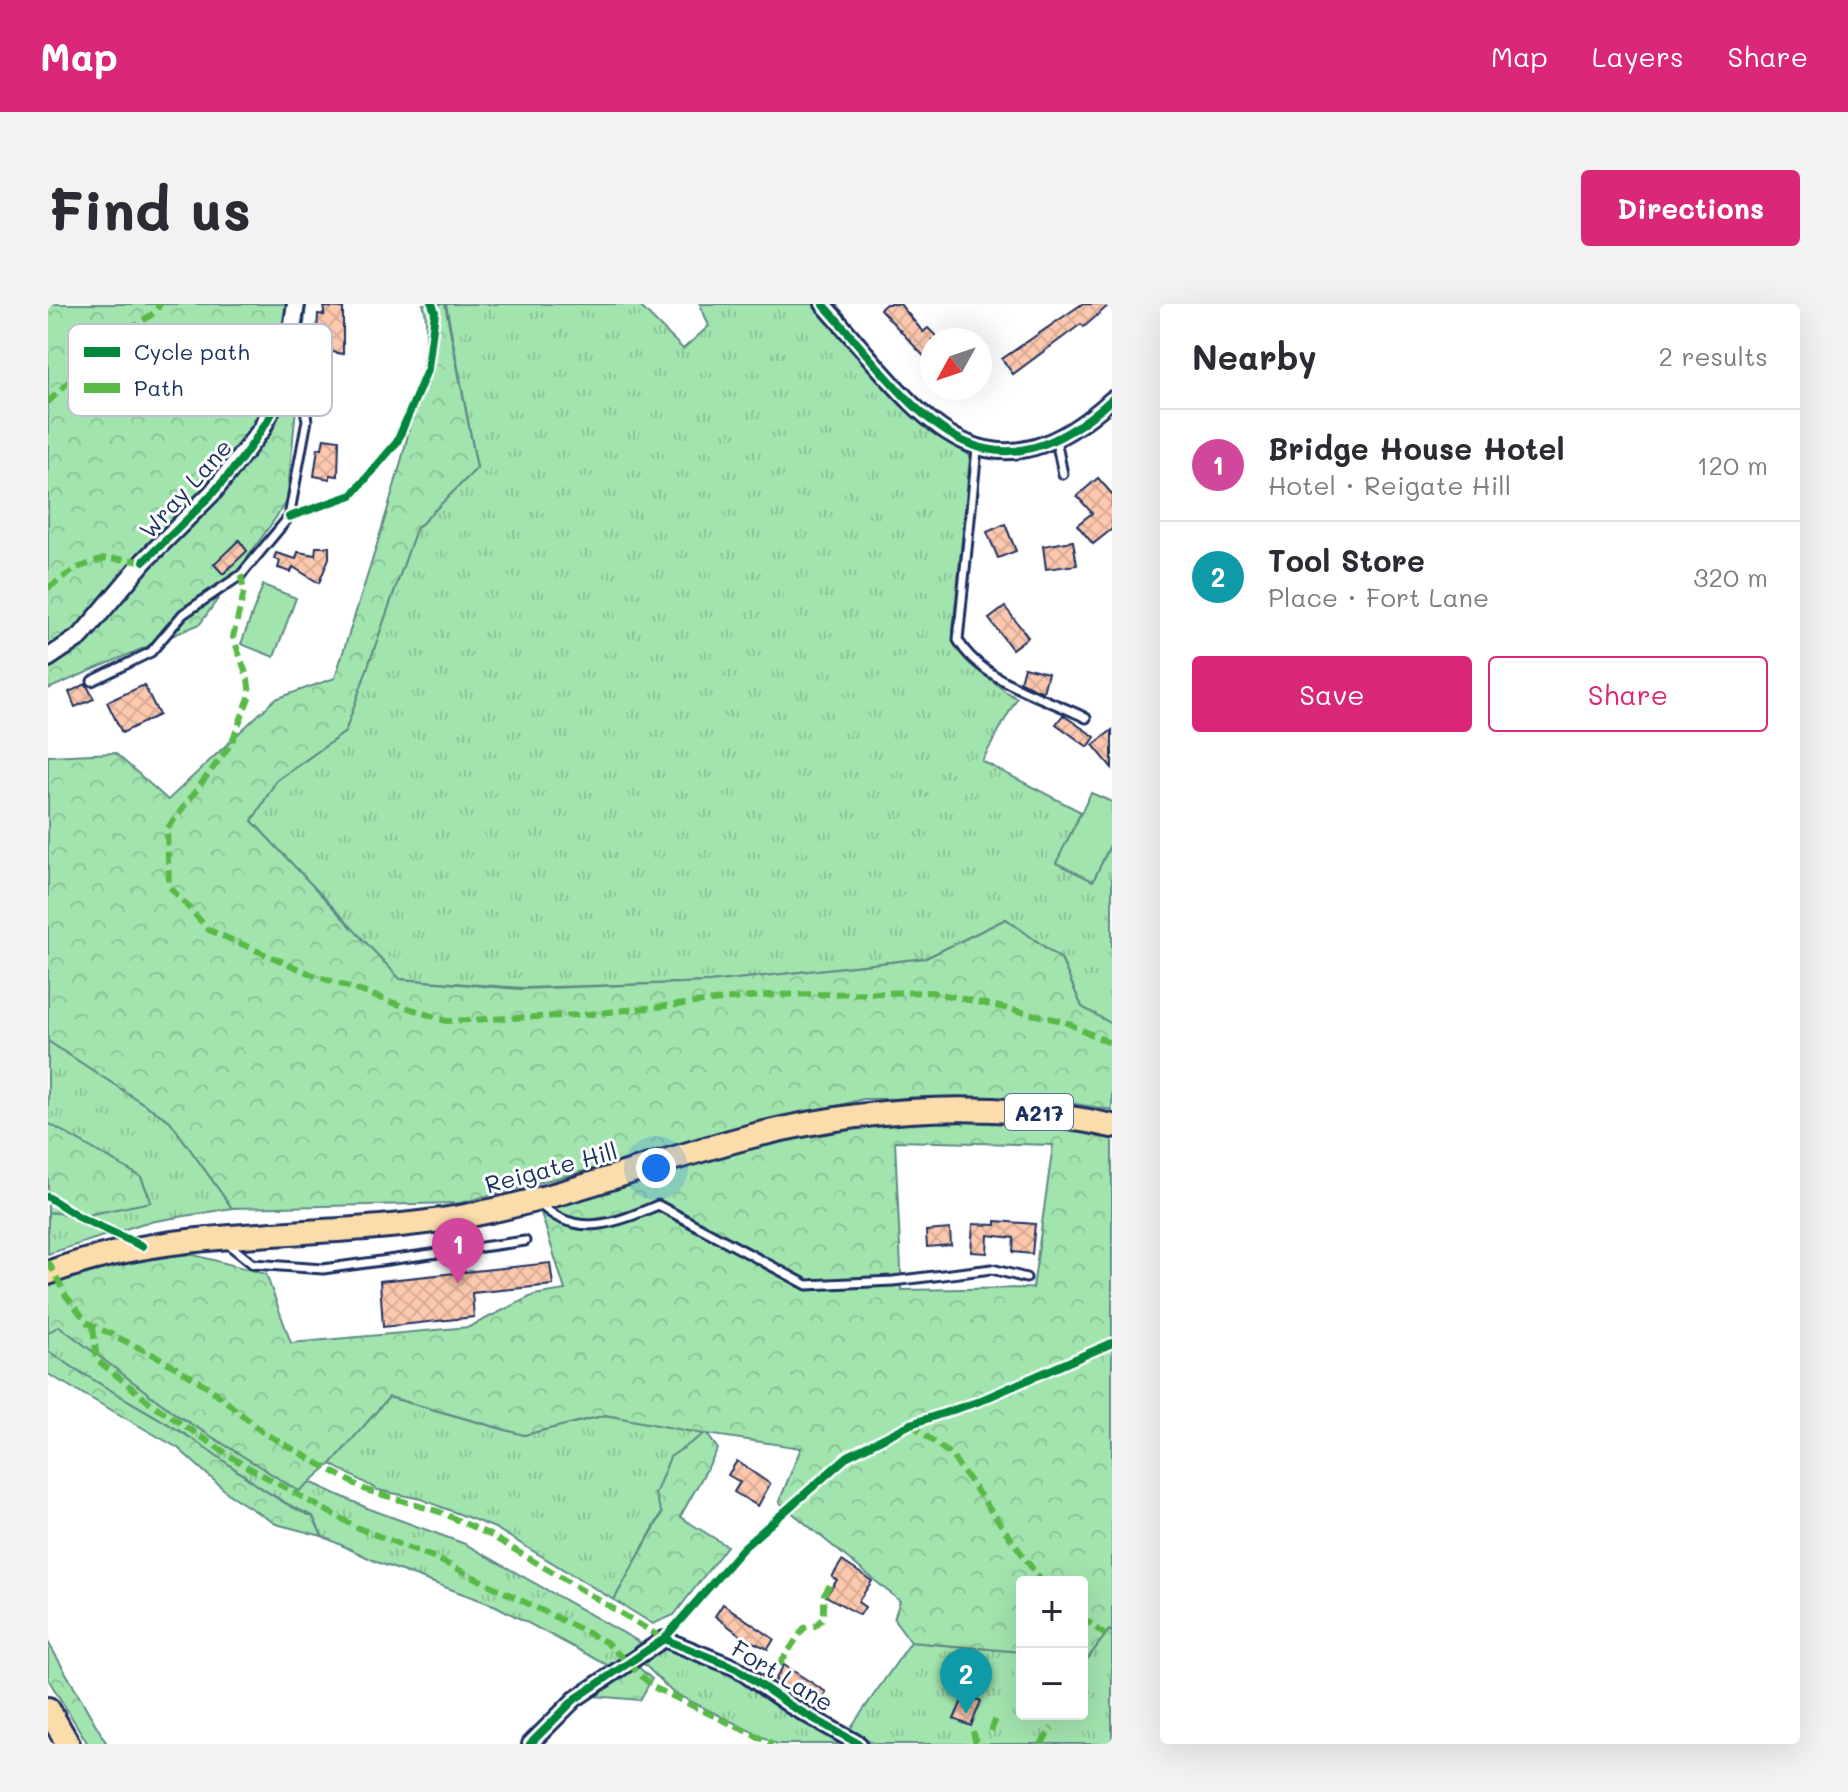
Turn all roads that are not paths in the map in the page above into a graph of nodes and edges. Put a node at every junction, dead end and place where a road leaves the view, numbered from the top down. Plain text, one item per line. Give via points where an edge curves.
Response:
1 (296, 304) edge
2 (823, 304) edge
3 (293, 324) edge
4 (1112, 399) edge
5 (268, 416) edge
6 (306, 416) edge
7 (1056, 440) junction
8 (977, 449) junction
9 (1063, 474) dead end
10 (48, 658) edge
11 (92, 681) dead end
12 (1086, 718) dead end
13 (1112, 1126) edge
14 (537, 1200) junction
15 (220, 1237) junction
16 (525, 1241) dead end
17 (48, 1273) edge
18 (1026, 1278) dead end
19 (48, 1709) edge
20 (48, 1739) edge
21 (51, 1744) edge
22 (68, 1744) edge
23 (530, 1744) edge
24 (859, 1744) edge

1 - 3 street, Wray Lane
2 - 8 street via 922,414 955,440
4 - 7 street
5 - 10 street, Wray Lane via 213,492 144,561 81,636
6 - 11 lane via 289,517 241,575 183,614 151,652
7 - 8 street via 1011,451
7 - 9 lane
8 - 12 lane via 958,640 978,663
13 - 14 main road, Reigate Hill / A217 via 1054,1113 965,1108 850,1117 754,1136
14 - 15 main road, Reigate Hill / A217 via 378,1227
14 - 18 lane via 566,1224 584,1227 619,1221 658,1205 807,1285 992,1269
15 - 16 lane via 253,1264 323,1269
15 - 17 main road, Reigate Hill / A217 via 142,1246
19 - 22 main road
20 - 21 main road
23 - 24 street, Fort Lane via 575,1699 664,1639 736,1668

